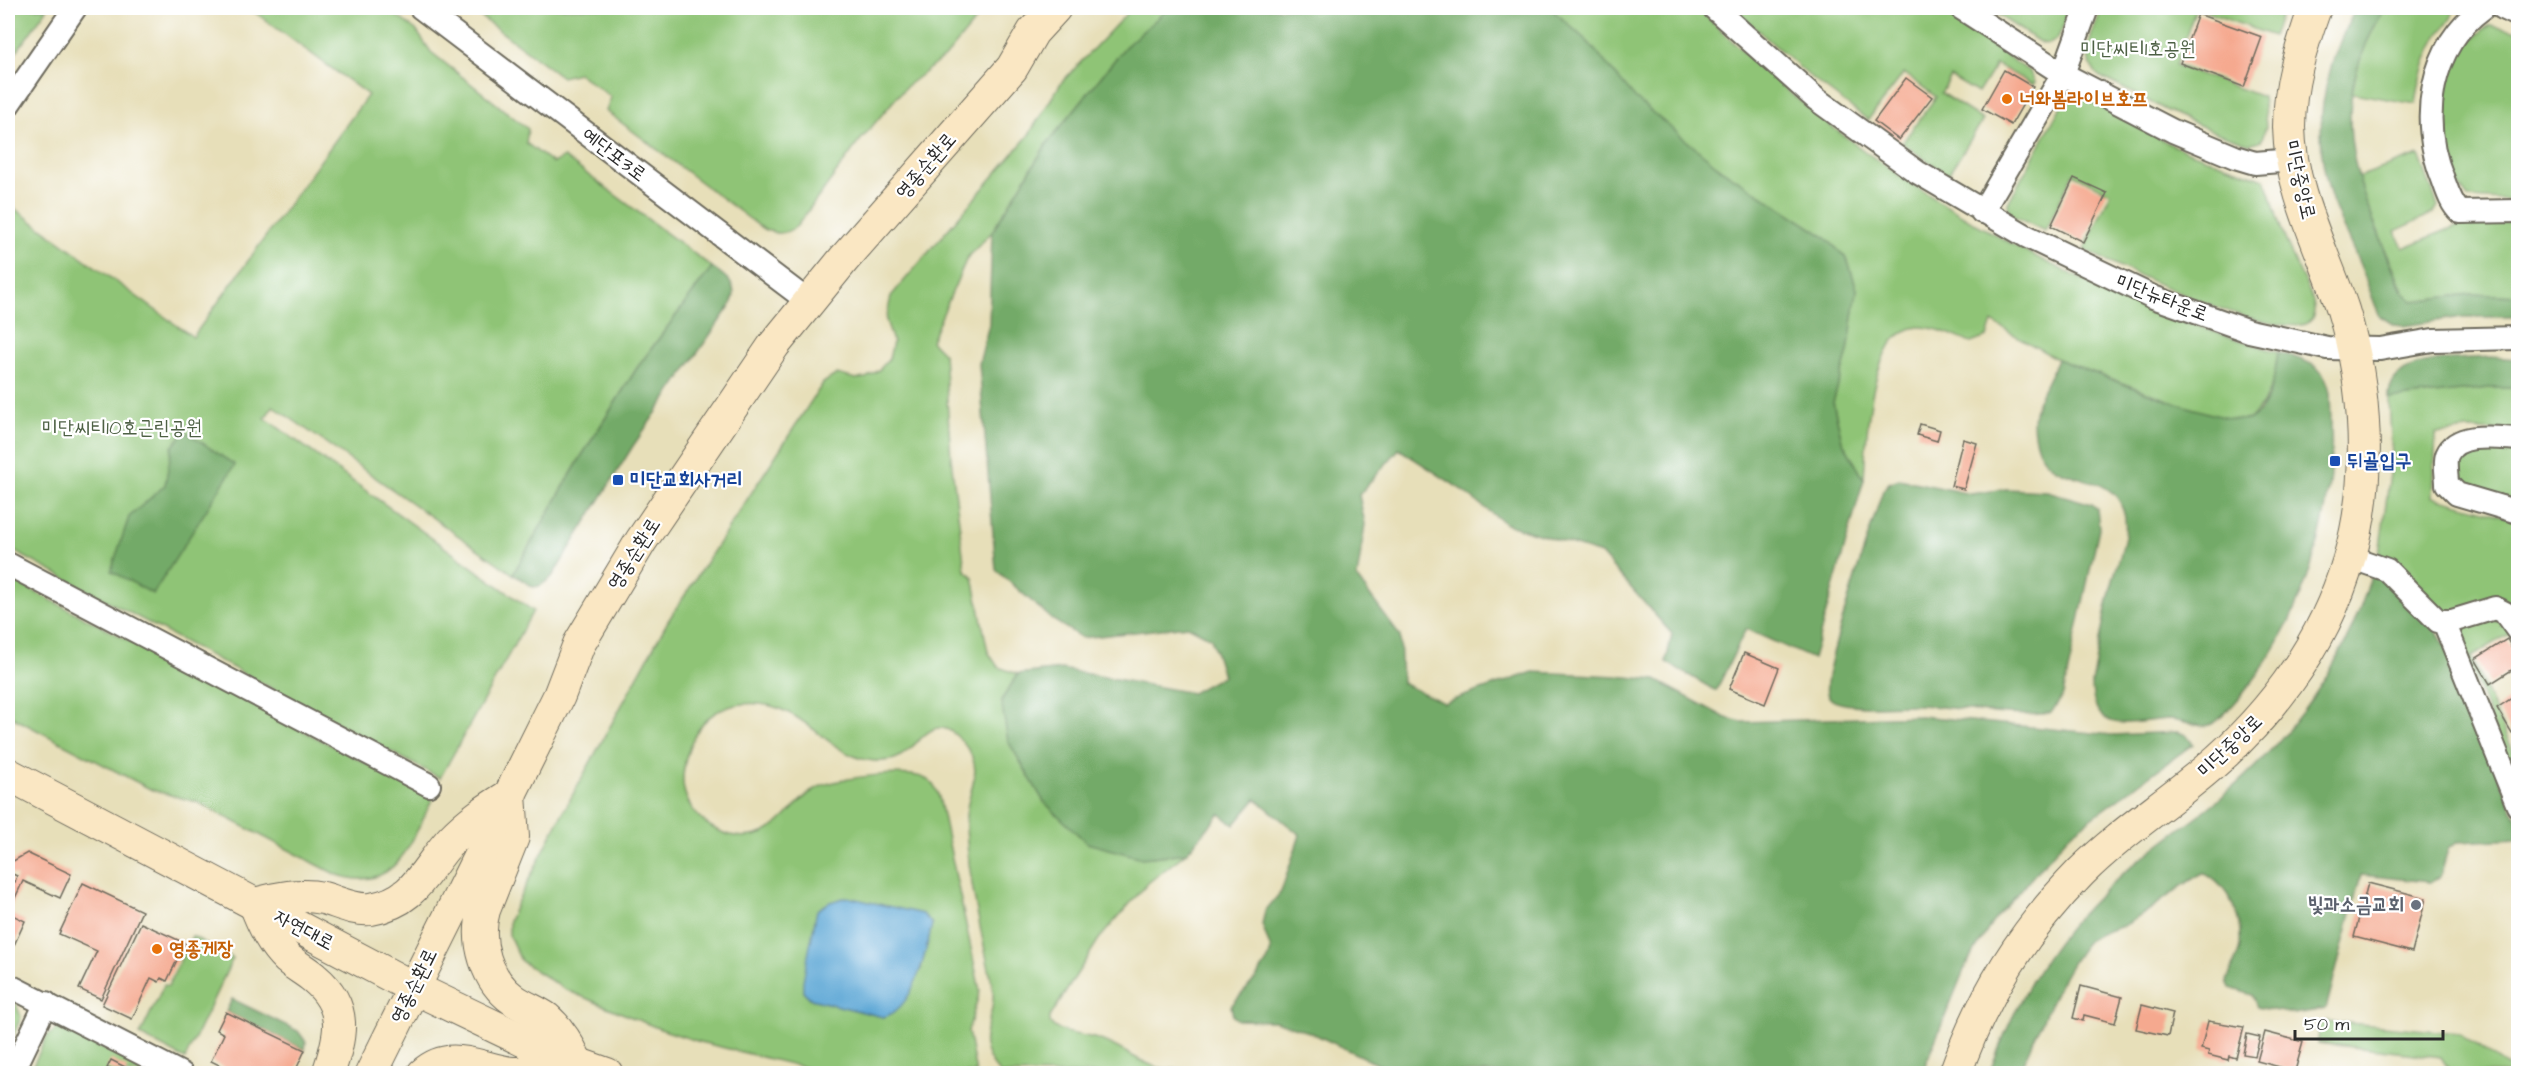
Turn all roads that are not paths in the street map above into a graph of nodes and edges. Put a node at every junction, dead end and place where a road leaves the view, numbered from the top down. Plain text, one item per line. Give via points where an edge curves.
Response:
1 (75, 8) edge
2 (421, 8) edge
3 (1055, 8) edge
4 (1714, 8) edge
5 (1961, 8) edge
6 (2087, 8) edge
7 (2315, 8) edge
8 (2483, 8) edge
9 (2503, 8) edge
10 (2518, 15) edge
11 (2063, 74) junction
12 (8, 105) edge
13 (2293, 160) junction
14 (1982, 212) junction
15 (2518, 212) edge
16 (809, 302) junction
17 (2518, 338) edge
18 (2354, 349) junction
19 (2518, 439) edge
20 (2518, 512) edge
21 (2350, 557) junction
22 (8, 564) edge
23 (2444, 622) junction
24 (2518, 631) edge
25 (8, 774) edge
26 (429, 784) dead end
27 (510, 795) junction
28 (2518, 806) edge
29 (255, 904) junction
30 (8, 985) edge
31 (412, 987) junction
32 (46, 1003) junction
33 (577, 1063) junction
34 (177, 1073) edge
35 (12, 1074) edge
36 (328, 1074) edge
37 (371, 1074) edge
38 (423, 1074) edge
39 (607, 1074) edge
40 (1955, 1074) edge

1 - 12 street
2 - 16 street, 예단포3로
3 - 16 main road, 영종순환로 via 1033,32 1012,68
4 - 14 street, 미단뉴타운로 via 1816,99 1917,172
5 - 11 street
6 - 11 street
7 - 13 main road, 미단중앙로 via 2295,69 2290,100
8 - 15 street via 2455,38 2439,68 2430,105 2431,145 2445,186 2460,212
9 - 10 street
11 - 13 street via 2235,158 2255,163
11 - 14 street
13 - 18 main road, 미단중앙로 via 2302,201
14 - 18 street, 미단뉴타운로 via 2153,297 2249,331 2301,344
16 - 27 main road, 영종순환로 via 774,345 641,541 579,644 560,696
17 - 18 street via 2433,340
18 - 21 main road, 미단중앙로 via 2362,410 2363,470
19 - 20 street via 2463,440 2446,457 2447,484 2457,494
21 - 23 street via 2387,570 2438,621
21 - 40 main road, 미단중앙로 via 2318,634 2292,679 2236,744 2123,834 2044,912 2005,964
22 - 26 street
23 - 24 street via 2495,608 2505,613
23 - 28 street
25 - 29 main road, 자연대로
27 - 29 main road via 468,824 415,888 396,901 364,909 321,897 279,897
27 - 31 main road, 영종순환로
27 - 33 main road via 513,837 480,922 481,940 494,981 514,1000 546,1018
29 - 31 main road, 자연대로
29 - 36 main road via 275,944 322,985 334,1001 341,1022
30 - 32 street
31 - 33 main road, 자연대로
31 - 37 main road, 영종순환로
32 - 34 street
32 - 35 street
33 - 38 main road via 554,1070 511,1072 451,1060
33 - 39 main road, 자연대로

